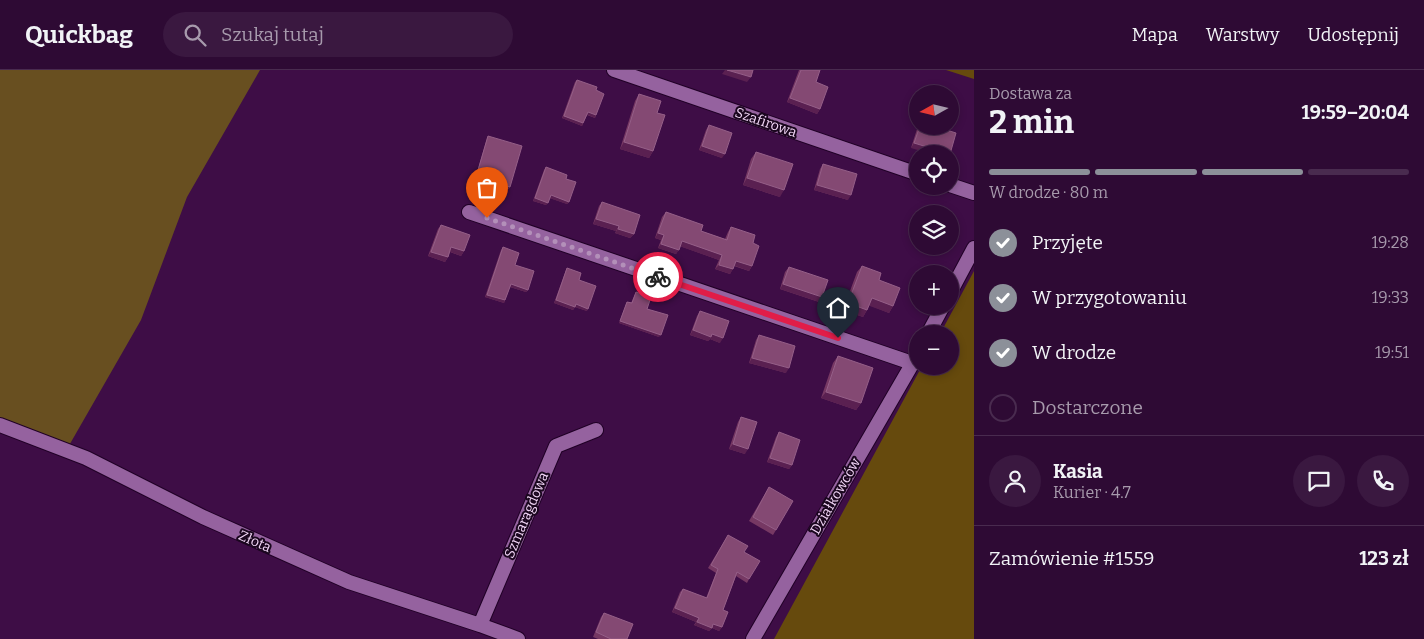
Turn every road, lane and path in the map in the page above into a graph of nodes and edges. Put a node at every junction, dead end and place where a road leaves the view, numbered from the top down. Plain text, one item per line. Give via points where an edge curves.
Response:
1 (614, 70) edge
2 (909, 171) edge
3 (959, 188) edge
4 (974, 193) edge
5 (469, 212) dead end
6 (974, 248) edge
7 (959, 276) edge
8 (909, 356) edge
9 (909, 368) edge
10 (0, 425) edge
11 (596, 430) dead end
12 (480, 625) junction
13 (518, 639) edge
14 (753, 639) edge

1 - 2 street, Szafirowa
3 - 4 street
5 - 8 street
6 - 7 street
9 - 14 street, Działkowców
10 - 12 street, Złota via 86,458 203,517 349,582
11 - 12 street, Szmaragdowa via 556,446
12 - 13 street, Złota

